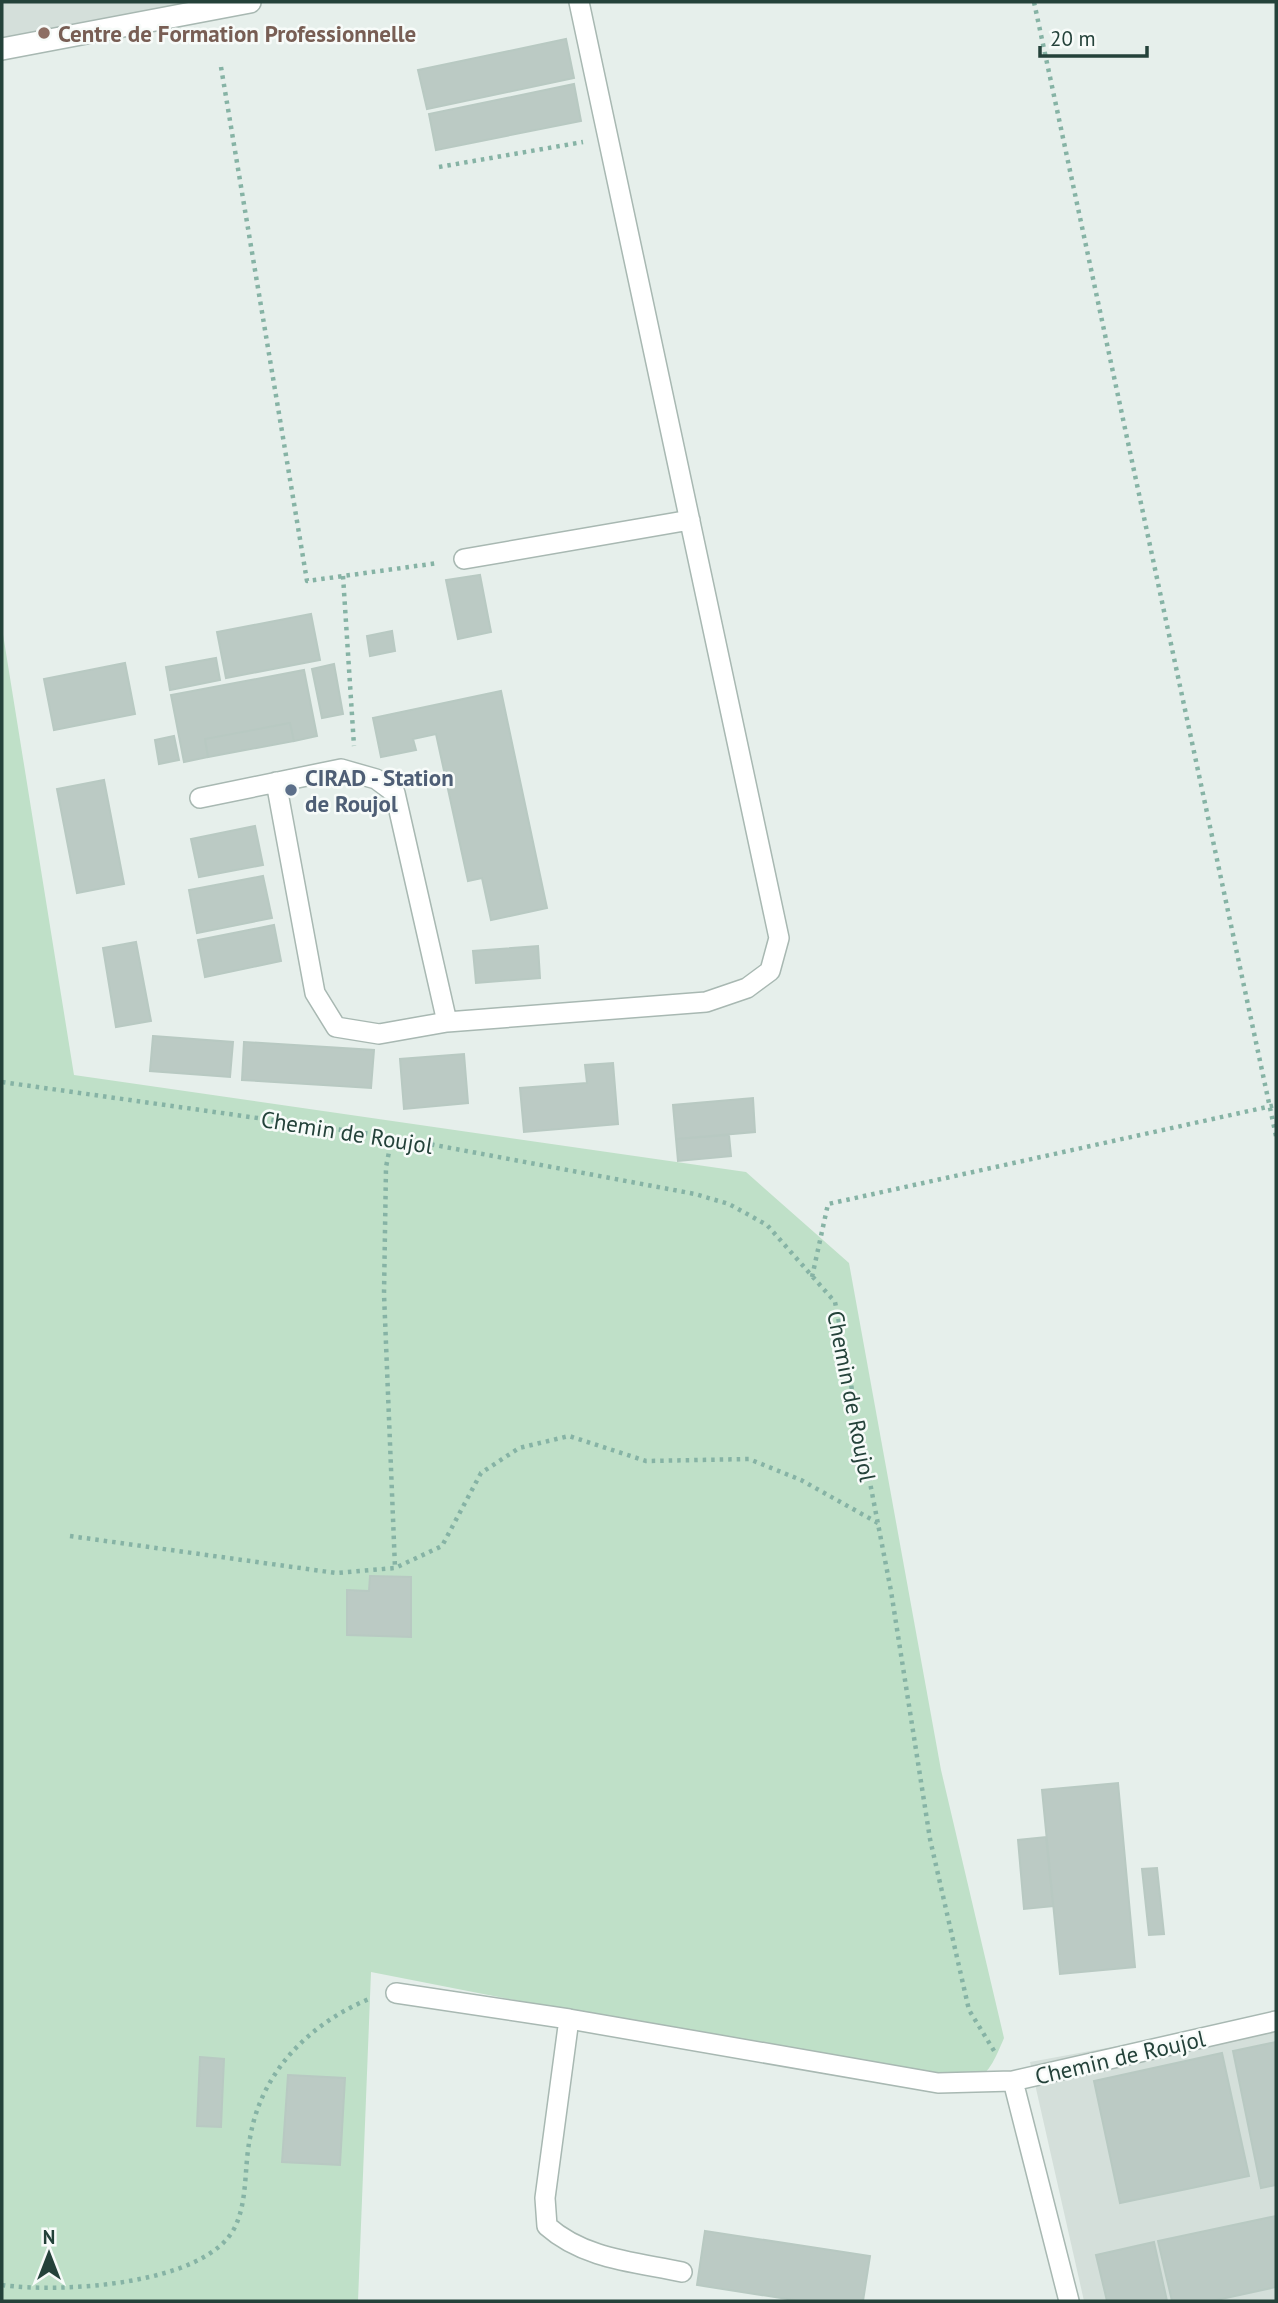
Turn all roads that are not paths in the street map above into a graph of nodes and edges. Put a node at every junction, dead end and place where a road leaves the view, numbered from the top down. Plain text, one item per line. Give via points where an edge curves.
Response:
1 (250, 2) edge
2 (579, 2) edge
3 (2, 49) edge
4 (690, 520) junction
5 (464, 559) road end
6 (276, 782) junction
7 (200, 798) dead end
8 (447, 1022) junction
9 (396, 1993) road end
10 (569, 2019) junction
11 (1276, 2021) edge
12 (1013, 2081) junction
13 (682, 2272) dead end
14 (1069, 2301) edge

1 - 3 street
2 - 4 lane
4 - 5 lane
4 - 8 lane via 779,938 771,971 747,988 706,1002
6 - 7 lane
6 - 8 lane via 341,769 376,779 395,793
6 - 8 lane via 315,993 336,1027 379,1034
9 - 10 lane
10 - 12 lane via 938,2083
10 - 13 lane via 545,2198 547,2226 566,2243 593,2253
11 - 12 lane, Chemin de Roujol
12 - 14 lane

